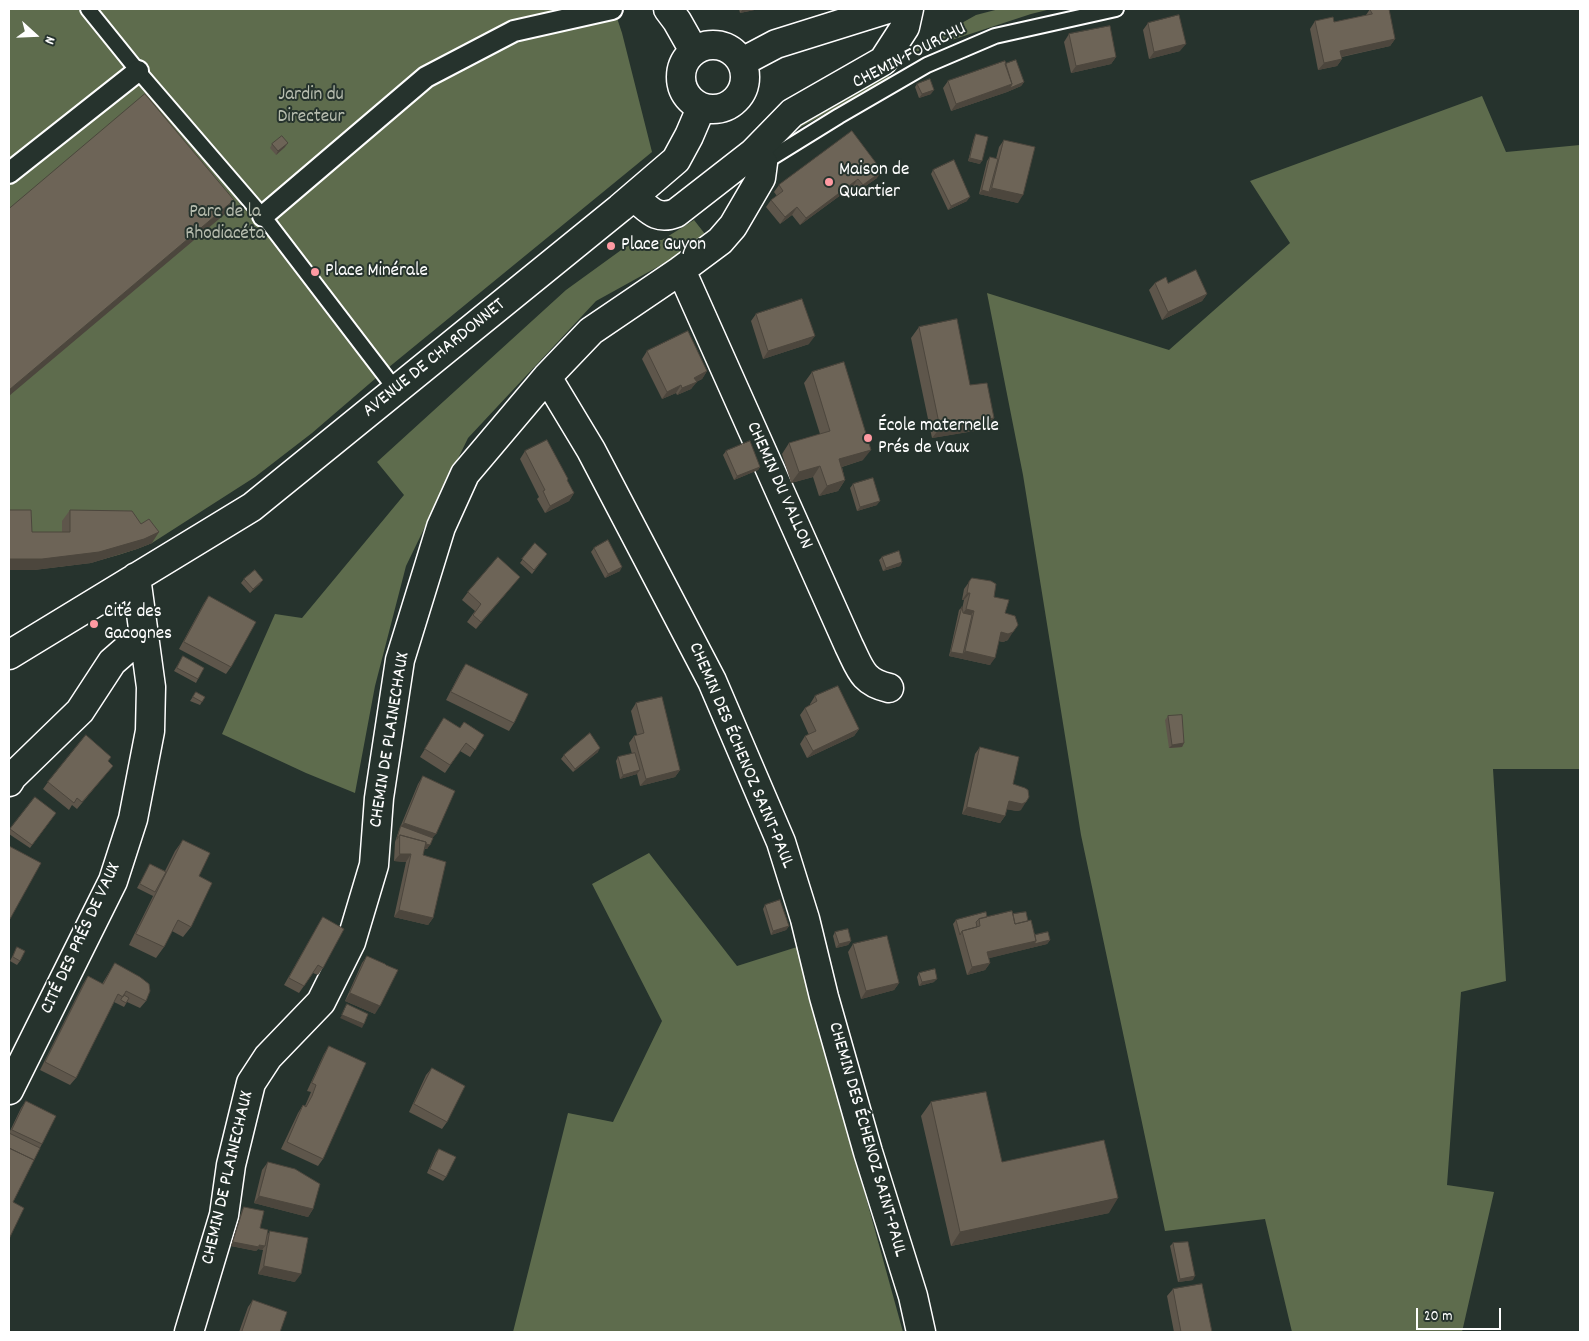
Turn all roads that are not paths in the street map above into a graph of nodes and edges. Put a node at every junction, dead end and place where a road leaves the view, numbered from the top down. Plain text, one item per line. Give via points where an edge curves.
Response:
1 (88, 9) edge
2 (612, 9) edge
3 (668, 9) edge
4 (888, 9) edge
5 (910, 9) edge
6 (1116, 9) edge
7 (694, 51) junction
8 (742, 62) junction
9 (138, 70) junction
10 (701, 108) junction
11 (758, 158) junction
12 (9, 173) edge
13 (634, 197) junction
14 (263, 216) junction
15 (681, 270) junction
16 (547, 377) junction
17 (396, 390) junction
18 (136, 577) junction
19 (144, 634) junction
20 (9, 655) edge
21 (889, 688) dead end
22 (10, 779) edge
23 (9, 1090) edge
24 (190, 1332) edge
25 (921, 1332) edge

1 - 9 lane
2 - 14 street via 514,31 426,77
3 - 7 street
4 - 8 street via 776,44
5 - 11 street via 905,27 883,61 792,113
6 - 11 lane, CHEMIN FOURCHU via 995,36 927,65
7 - 8 street via 715,44 735,53
7 - 10 street via 682,66 680,76 685,95
8 - 10 street via 745,84 733,103 712,110
9 - 12 street
9 - 14 lane
10 - 13 street, AVENUE DE CHARDONNET via 676,160
11 - 13 street via 666,217 658,216
11 - 15 street, CHEMIN DE PLAINECHAUX via 761,178 734,226
13 - 17 street, AVENUE DE CHARDONNET
14 - 17 lane
15 - 16 street, CHEMIN DE PLAINECHAUX via 591,332
15 - 21 street, CHEMIN DU VALLON via 849,646 864,675 876,685
16 - 24 street, CHEMIN DE PLAINECHAUX via 466,474 442,527 400,660 379,798 374,865 351,942 321,1002 268,1056 251,1083 231,1165 224,1215
16 - 25 street, CHEMIN DES ÉCHENOZ SAINT-PAUL via 591,450 712,681 781,842
17 - 18 street, AVENUE DE CHARDONNET via 252,507
18 - 19 street, CITÉ DES PRÉS DE VAUX
18 - 20 street, AVENUE DE CHARDONNET
19 - 22 street via 112,662 80,711
19 - 23 street, CITÉ DES PRÉS DE VAUX via 151,687 150,730 133,819 113,881

